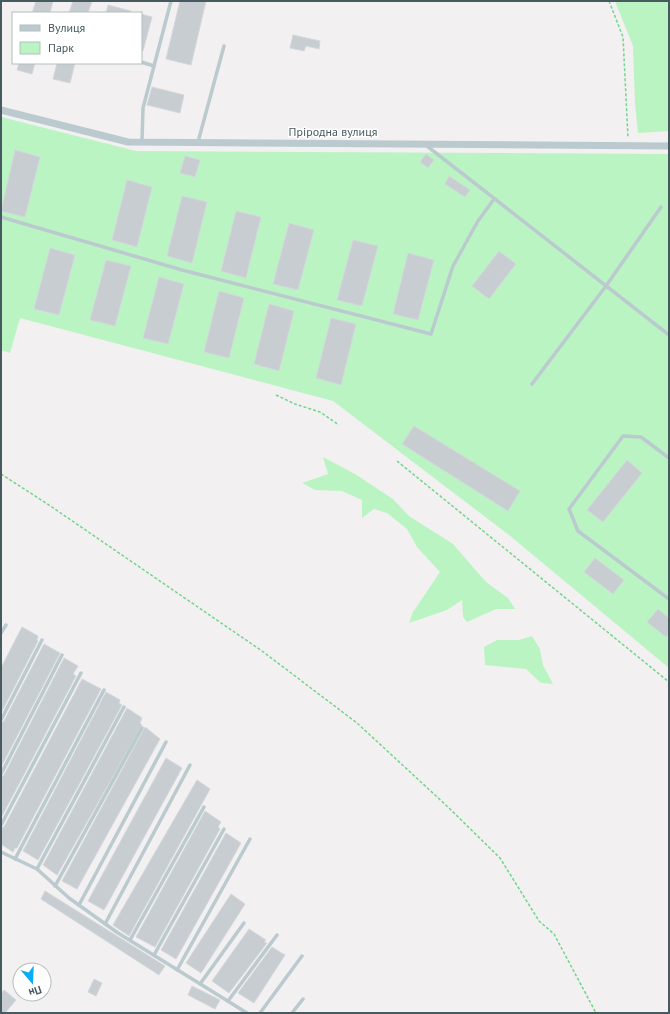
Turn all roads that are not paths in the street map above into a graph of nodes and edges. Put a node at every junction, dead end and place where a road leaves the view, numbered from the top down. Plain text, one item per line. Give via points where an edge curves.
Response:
1 (171, 1) edge
2 (224, 46) dead end
3 (142, 62) edge
4 (154, 66) junction
5 (1, 110) edge
6 (142, 142) junction
7 (198, 142) junction
8 (424, 144) junction
9 (669, 146) edge
10 (494, 199) junction
11 (661, 207) dead end
12 (1, 217) edge
13 (606, 286) junction
14 (669, 335) edge
15 (532, 384) dead end
16 (669, 458) edge
17 (669, 599) edge
18 (6, 625) dead end
19 (1, 633) edge
20 (42, 640) dead end
21 (62, 655) dead end
22 (81, 672) dead end
23 (104, 690) dead end
24 (124, 707) dead end
25 (1, 720) edge
26 (142, 728) dead end
27 (166, 742) dead end
28 (190, 765) dead end
29 (1, 774) edge
30 (204, 807) dead end
31 (1, 825) edge
32 (224, 829) dead end
33 (250, 839) dead end
34 (1, 852) edge
35 (16, 859) junction
36 (36, 869) junction
37 (55, 886) junction
38 (79, 905) junction
39 (244, 923) dead end
40 (105, 924) junction
41 (277, 935) dead end
42 (130, 940) junction
43 (154, 955) junction
44 (302, 956) dead end
45 (177, 970) junction
46 (200, 984) junction
47 (303, 999) dead end
48 (228, 1001) junction
49 (247, 1013) edge
50 (260, 1013) edge
51 (292, 1013) edge

1 - 4 lane
2 - 7 lane
3 - 4 lane
4 - 6 lane via 143,108
5 - 6 street, Пріродна вулиця via 128,142
6 - 7 street, Пріродна вулиця
7 - 8 street, Пріродна вулиця
8 - 9 street, Пріродна вулиця
8 - 10 lane
10 - 12 lane via 478,221 453,266 431,334 182,270
10 - 13 lane
11 - 13 lane
13 - 14 lane
13 - 15 lane
16 - 17 lane via 641,437 623,436 569,509 578,531
18 - 19 lane
20 - 25 lane
21 - 29 lane
22 - 31 lane
23 - 35 lane
24 - 36 lane
26 - 37 lane
27 - 38 lane
28 - 40 lane
30 - 42 lane
32 - 43 lane
33 - 45 lane
34 - 35 lane
35 - 36 lane
36 - 37 lane
37 - 38 lane
38 - 40 lane
39 - 46 lane
40 - 42 lane
41 - 48 lane
42 - 43 lane
43 - 45 lane
44 - 50 lane
45 - 46 lane
46 - 48 lane
47 - 51 lane
48 - 49 lane

